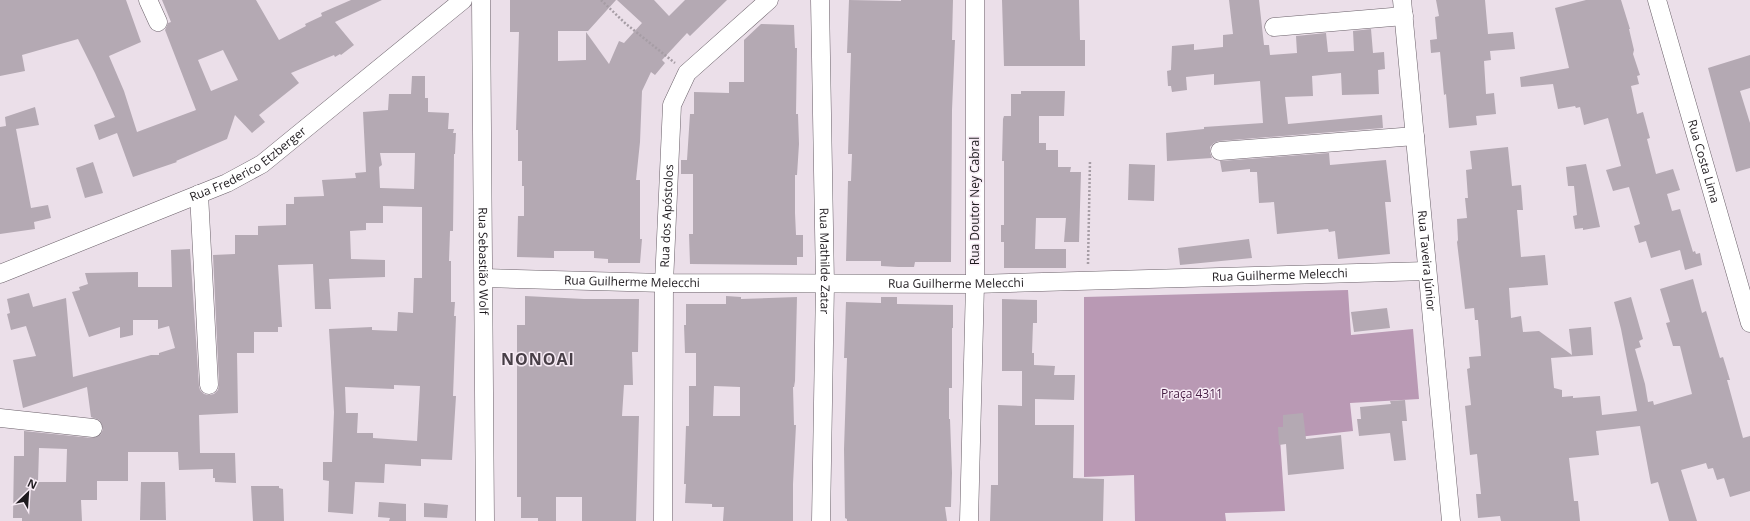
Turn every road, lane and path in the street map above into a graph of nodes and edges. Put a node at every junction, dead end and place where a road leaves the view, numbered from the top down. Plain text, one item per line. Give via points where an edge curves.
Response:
1 (148, 0) edge
2 (463, 0) edge
3 (481, 0) edge
4 (601, 0) edge
5 (769, 0) edge
6 (820, 0) edge
7 (976, 0) edge
8 (1657, 0) edge
9 (441, 7) edge
10 (1403, 8) edge
11 (158, 22) dead end
12 (1274, 26) dead end
13 (687, 73) junction
14 (1415, 136) junction
15 (1220, 151) dead end
16 (1090, 160) dead end
17 (199, 194) junction
18 (1427, 271) junction
19 (0, 274) edge
20 (484, 278) junction
21 (1087, 280) junction
22 (664, 283) junction
23 (824, 284) junction
24 (975, 284) junction
25 (1750, 323) edge
26 (209, 385) dead end
27 (0, 418) edge
28 (93, 428) dead end
29 (485, 521) edge
30 (663, 521) edge
31 (822, 521) edge
32 (969, 521) edge
33 (1451, 521) edge

1 - 11 street
2 - 9 street, Rua Frederico Etzberger
3 - 20 street, Rua Sebastião Wolf
4 - 13 path via 626,24
5 - 13 street, Rua dos Apóstolos
6 - 23 street, Rua Mathilde Zatar
7 - 24 street, Rua Doutor Ney Cabral
8 - 25 street, Rua Costa Lima
9 - 17 street, Rua Frederico Etzberger via 262,164 227,183
10 - 12 street
10 - 14 street, Rua Taveira Júnior
13 - 22 street, Rua dos Apóstolos via 672,105
14 - 15 street
14 - 18 street, Rua Taveira Júnior
16 - 21 path
17 - 19 street, Rua Frederico Etzberger
17 - 26 street
18 - 21 street, Rua Guilherme Melecchi
18 - 33 street, Rua Taveira Júnior
20 - 22 street, Rua Guilherme Melecchi
20 - 29 street, Rua Sebastião Wolf
21 - 24 street, Rua Guilherme Melecchi
22 - 23 street, Rua Guilherme Melecchi
22 - 30 street, Rua dos Apóstolos
23 - 24 street, Rua Guilherme Melecchi
23 - 31 street, Rua Mathilde Zatar
24 - 32 street, Rua Doutor Ney Cabral
27 - 28 street

